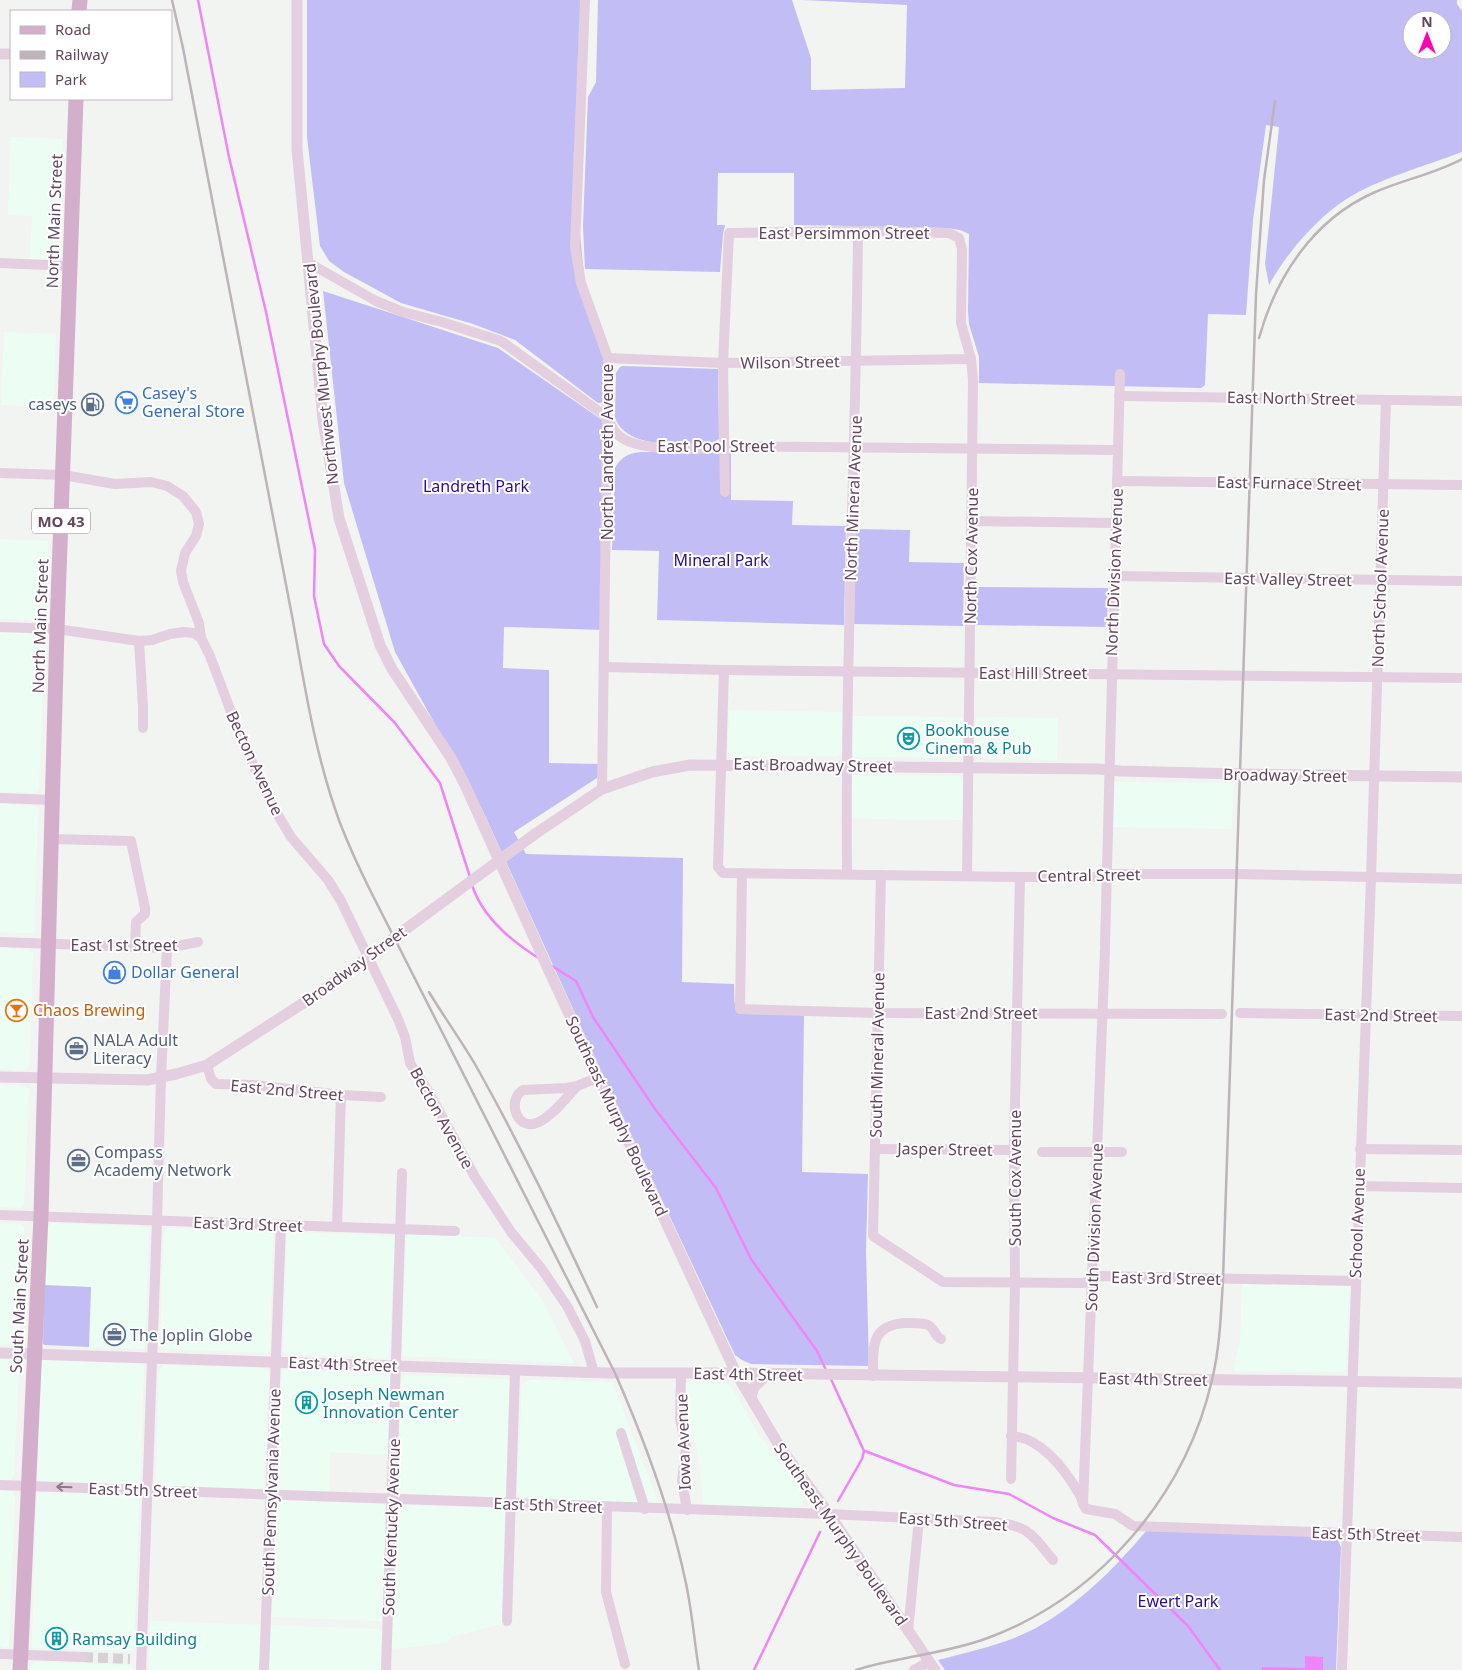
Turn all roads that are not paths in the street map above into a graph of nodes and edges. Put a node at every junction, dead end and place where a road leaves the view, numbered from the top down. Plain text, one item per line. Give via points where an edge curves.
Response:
1 (296, 0) edge
2 (585, 0) edge
3 (76, 100) edge
4 (858, 231) junction
5 (958, 238) joint
6 (308, 263) junction
7 (0, 264) edge
8 (70, 266) junction
9 (608, 358) junction
10 (972, 359) junction
11 (857, 360) junction
12 (724, 363) junction
13 (1120, 374) dead end
14 (1119, 396) junction
15 (1386, 400) junction
16 (1462, 401) edge
17 (607, 417) junction
18 (725, 446) junction
19 (854, 446) junction
20 (972, 448) junction
21 (1118, 450) junction
22 (0, 473) edge
23 (62, 475) junction
24 (1117, 481) junction
25 (1384, 484) junction
26 (1462, 485) edge
27 (725, 492) dead end
28 (971, 522) junction
29 (1116, 523) junction
30 (1114, 576) junction
31 (1380, 580) junction
32 (1462, 581) edge
33 (0, 627) edge
34 (57, 629) junction
35 (200, 638) junction
36 (139, 641) junction
37 (605, 667) junction
38 (724, 670) junction
39 (848, 670) junction
40 (969, 672) junction
41 (1112, 673) junction
42 (1377, 677) junction
43 (1462, 678) edge
44 (143, 728) dead end
45 (721, 764) junction
46 (847, 765) junction
47 (968, 767) junction
48 (1109, 770) junction
49 (1374, 777) junction
50 (1462, 777) edge
51 (602, 789) junction
52 (0, 798) edge
53 (53, 800) junction
54 (487, 832) joint
55 (535, 834) joint
56 (52, 839) junction
57 (742, 873) junction
58 (847, 874) junction
59 (881, 875) junction
60 (1107, 875) junction
61 (967, 876) junction
62 (1020, 877) junction
63 (1371, 878) junction
64 (1462, 879) edge
65 (0, 942) edge
66 (198, 942) dead end
67 (49, 944) junction
68 (135, 947) junction
69 (167, 948) junction
70 (878, 1012) junction
71 (1018, 1013) junction
72 (1240, 1013) dead end
73 (1102, 1014) junction
74 (1222, 1014) dead end
75 (1365, 1014) junction
76 (1462, 1016) edge
77 (207, 1065) junction
78 (599, 1077) junction
79 (0, 1078) edge
80 (161, 1078) junction
81 (45, 1079) junction
82 (577, 1086) junction
83 (341, 1095) junction
84 (380, 1097) dead end
85 (876, 1149) junction
86 (1360, 1149) junction
87 (1014, 1150) junction
88 (1462, 1150) edge
89 (1042, 1152) dead end
90 (1096, 1152) junction
91 (1122, 1152) dead end
92 (402, 1173) dead end
93 (1358, 1186) junction
94 (1462, 1188) edge
95 (0, 1215) edge
96 (41, 1216) junction
97 (157, 1221) junction
98 (281, 1225) junction
99 (337, 1227) junction
100 (400, 1229) junction
101 (455, 1231) dead end
102 (873, 1236) joint
103 (1092, 1279) junction
104 (1355, 1281) junction
105 (1015, 1283) junction
106 (941, 1339) dead end
107 (0, 1353) edge
108 (34, 1354) junction
109 (152, 1357) junction
110 (276, 1361) junction
111 (395, 1366) junction
112 (516, 1371) junction
113 (594, 1373) junction
114 (681, 1373) junction
115 (736, 1373) junction
116 (769, 1374) junction
117 (873, 1376) junction
118 (1012, 1377) junction
119 (1088, 1378) junction
120 (1352, 1381) junction
121 (1462, 1383) edge
122 (750, 1397) junction
123 (621, 1433) dead end
124 (1011, 1436) junction
125 (1011, 1478) dead end
126 (0, 1485) edge
127 (28, 1486) junction
128 (148, 1491) junction
129 (271, 1495) junction
130 (392, 1500) junction
131 (511, 1503) junction
132 (1083, 1504) junction
133 (607, 1507) junction
134 (645, 1509) junction
135 (687, 1510) junction
136 (829, 1514) junction
137 (919, 1518) junction
138 (1347, 1533) junction
139 (1462, 1537) edge
140 (1053, 1560) dead end
141 (507, 1621) dead end
142 (908, 1631) junction
143 (0, 1654) edge
144 (83, 1657) tunnel mouth
145 (130, 1658) tunnel mouth
146 (142, 1659) junction
147 (20, 1662) edge
148 (625, 1664) dead end
149 (932, 1666) edge
150 (141, 1670) edge
151 (264, 1670) edge
152 (386, 1670) edge
153 (914, 1670) edge
154 (1342, 1670) edge

1 - 6 street, Northwest Murphy Boulevard via 296,112
2 - 9 street, North Landreth Avenue via 575,247 581,283
3 - 8 main road, North Main Street / MO 43
4 - 5 street, East Persimmon Street via 949,233
4 - 11 street, North Mineral Avenue
4 - 12 street, East Persimmon Street via 729,233
5 - 10 street, North Cox Avenue via 962,249 962,323
6 - 17 street, East Pool Street via 376,301 403,312 501,341
6 - 54 street, Northwest Murphy Boulevard via 322,420 339,518 380,645 450,758
7 - 8 street
8 - 23 main road, North Main Street / MO 43
9 - 12 street, Wilson Street
9 - 17 street, North Landreth Avenue
10 - 11 street, Wilson Street
10 - 20 street, North Cox Avenue
11 - 12 street, Wilson Street
11 - 19 street, North Mineral Avenue
12 - 18 street
13 - 14 street, North Division Avenue
14 - 15 street, East North Street
14 - 21 street, North Division Avenue
15 - 16 street, East North Street
15 - 25 street, North School Avenue
17 - 18 street, East Pool Street via 618,434 639,445 702,450
17 - 37 street, North Landreth Avenue
18 - 19 street, East Pool Street
18 - 27 street
19 - 20 street, East Pool Street
19 - 39 street, North Mineral Avenue
20 - 21 street, East Pool Street
20 - 28 street, North Cox Avenue
21 - 24 street, North Division Avenue
22 - 23 street
23 - 34 main road, North Main Street / MO 43
23 - 35 street, Becton Avenue via 103,483 159,484 183,496 196,512 199,524 180,572 199,623
24 - 25 street, East Furnace Street
24 - 29 street, North Division Avenue
25 - 26 street, East Furnace Street
25 - 31 street, North School Avenue
28 - 29 street
28 - 40 street, North Cox Avenue
29 - 30 street, North Division Avenue
30 - 31 street, East Valley Street
30 - 41 street, North Division Avenue
31 - 32 street, East Valley Street
31 - 42 street, North School Avenue
33 - 34 street
34 - 36 street
34 - 53 main road, North Main Street / MO 43
35 - 36 street via 194,633 184,632
35 - 113 street, Becton Avenue via 272,805 291,837 341,900 398,1019 410,1063 475,1178 567,1306 585,1341
36 - 44 street
37 - 38 street, East Hill Street
37 - 51 street, North Landreth Avenue
38 - 39 street, East Hill Street
38 - 45 street
39 - 40 street, East Hill Street
39 - 46 street, North Mineral Avenue
40 - 41 street, East Hill Street
40 - 47 street, North Cox Avenue
41 - 42 street, East Hill Street
41 - 48 street, North Division Avenue
42 - 43 street, East Hill Street
42 - 49 street, North School Avenue
45 - 46 street, East Broadway Street
45 - 51 street, East Broadway Street via 665,769
45 - 57 street, Central Street via 718,867 724,873
46 - 47 street, East Broadway Street
46 - 58 street
47 - 48 street, East Broadway Street
47 - 61 street, North Cox Avenue
48 - 49 street, Broadway Street
48 - 60 street, South Division Avenue
49 - 50 street, Broadway Street
49 - 63 street, School Avenue
51 - 55 street, East Broadway Street
52 - 53 street
53 - 56 main road, North Main Street / MO 43
54 - 78 street, Southeast Murphy Boulevard
55 - 77 street, Broadway Street, bridge via 319,993
56 - 67 main road, North Main Street / MO 43
56 - 68 street via 131,841 145,908 145,914 136,922
57 - 58 street, Central Street
57 - 70 street, East 2nd Street via 740,1009
58 - 59 street, Central Street
59 - 61 street, Central Street
59 - 70 street, South Mineral Avenue
60 - 62 street, Central Street
60 - 63 street, Central Street
60 - 73 street, South Division Avenue
61 - 62 street, Central Street
62 - 71 street, South Cox Avenue
63 - 64 street, Central Street
63 - 75 street, School Avenue
65 - 67 street, East 1st Street
66 - 69 street, East 1st Street
67 - 68 street, East 1st Street
67 - 81 main road, South Main Street / MO 43
68 - 69 street, East 1st Street
69 - 80 street
70 - 71 street, East 2nd Street
70 - 85 street, South Mineral Avenue
71 - 73 street, East 2nd Street
71 - 87 street, South Cox Avenue
72 - 75 street, East 2nd Street
73 - 74 street, East 2nd Street
73 - 90 street, South Division Avenue
75 - 76 street, East 2nd Street
75 - 86 street, School Avenue
77 - 80 street, Broadway Street
77 - 83 street, East 2nd Street via 216,1084
78 - 82 street
78 - 115 street, Southeast Murphy Boulevard
79 - 81 street
80 - 81 street
80 - 97 street
81 - 96 main road, South Main Street
82 - 82 street via 523,1090 515,1098 518,1117 523,1123 538,1122
83 - 84 street, East 2nd Street
83 - 99 street
85 - 87 street, Jasper Street
85 - 102 street, South Mineral Avenue
86 - 88 street
86 - 93 street, School Avenue
87 - 105 street, South Cox Avenue
89 - 90 street
90 - 91 street
90 - 103 street, South Division Avenue
92 - 100 street, South Kentucky Avenue
93 - 94 street
93 - 104 street, School Avenue
95 - 96 street, East 3rd Street
96 - 97 street, East 3rd Street
96 - 108 main road, South Main Street
97 - 98 street, East 3rd Street
97 - 109 street
98 - 99 street, East 3rd Street
98 - 110 street, South Pennsylvania Avenue
99 - 100 street, East 3rd Street
100 - 101 street, East 3rd Street
100 - 111 street, South Kentucky Avenue
102 - 105 street, East 3rd Street via 943,1282
103 - 104 street, East 3rd Street via 1098,1276
103 - 105 street, East 3rd Street via 1084,1283
103 - 119 street, South Division Avenue
104 - 120 street, School Avenue
105 - 118 street, South Cox Avenue
106 - 117 street via 924,1324 897,1324 886,1328 875,1340
107 - 108 street, East 4th Street
108 - 109 street, East 4th Street
108 - 127 main road, South Main Street
109 - 110 street, East 4th Street
109 - 128 street
110 - 111 street, East 4th Street
110 - 129 street, South Pennsylvania Avenue
111 - 112 street, East 4th Street
111 - 130 street, South Kentucky Avenue
112 - 113 street, East 4th Street
112 - 131 street
113 - 114 street, East 4th Street
114 - 115 street, East 4th Street
114 - 135 street, Iowa Avenue via 680,1419 686,1445 682,1481
115 - 116 street, East 4th Street
115 - 122 street, Southeast Murphy Boulevard
116 - 117 street, East 4th Street
116 - 122 street via 754,1387
117 - 118 street, East 4th Street
118 - 119 street, East 4th Street
118 - 124 street, South Cox Avenue
119 - 120 street, East 4th Street
119 - 132 street, South Division Avenue
120 - 121 street, East 4th Street
120 - 138 street, School Avenue
122 - 136 street, Southeast Murphy Boulevard via 780,1447
123 - 134 street
124 - 125 street, South Cox Avenue
124 - 132 street via 1030,1440 1046,1452 1077,1490
126 - 127 street, East 5th Street
128 -> 127 street, East 5th Street
127 - 147 main road, South Main Street
128 - 129 street, East 5th Street
128 - 146 street
129 - 130 street, East 5th Street
129 - 151 street, South Pennsylvania Avenue
130 - 131 street, East 5th Street
130 - 152 street, South Kentucky Avenue
131 - 133 street, East 5th Street
131 - 141 street
132 - 138 street, East 5th Street via 1088,1510 1115,1514 1137,1527
133 - 134 street, East 5th Street
133 - 148 street via 606,1592
134 - 135 street, East 5th Street
135 - 136 street, East 5th Street
136 - 137 street, East 5th Street
136 - 142 street, Southeast Murphy Boulevard
137 - 140 street, East 5th Street via 1018,1526 1030,1533
137 - 142 street
138 - 139 street, East 5th Street
138 - 154 street, School Avenue
142 - 149 street, Southeast Murphy Boulevard
143 - 147 street
144 - 147 street
145 - 146 street
146 - 150 street
149 - 153 street

